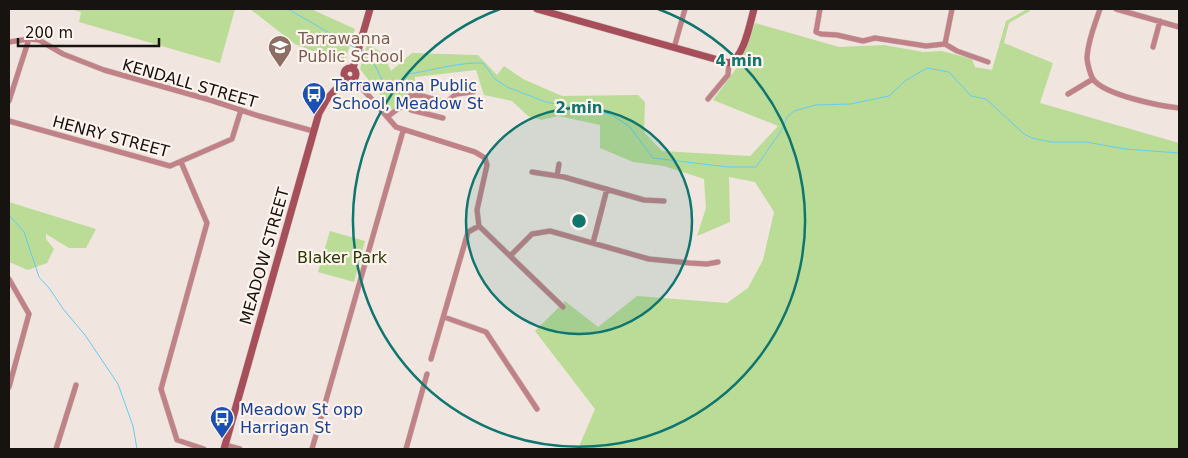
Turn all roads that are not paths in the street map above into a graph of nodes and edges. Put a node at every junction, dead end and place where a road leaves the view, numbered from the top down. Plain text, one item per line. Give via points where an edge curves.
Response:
1 (370, 9) edge
2 (537, 9) edge
3 (685, 9) edge
4 (754, 9) edge
5 (820, 9) edge
6 (952, 9) edge
7 (1100, 9) edge
8 (1116, 9) edge
9 (1160, 21) junction
10 (1179, 27) edge
11 (32, 39) junction
12 (9, 42) edge
13 (945, 44) junction
14 (1153, 47) dead end
15 (674, 48) junction
16 (988, 62) dead end
17 (729, 63) junction
18 (353, 68) junction
19 (346, 78) junction
20 (354, 79) junction
21 (1093, 79) junction
22 (473, 92) dead end
23 (1068, 94) dead end
24 (708, 99) dead end
25 (9, 101) edge
26 (403, 105) junction
27 (1179, 108) edge
28 (241, 110) junction
29 (387, 117) junction
30 (443, 118) dead end
31 (9, 121) edge
32 (403, 131) junction
33 (314, 132) junction
34 (181, 162) junction
35 (559, 164) dead end
36 (532, 172) dead end
37 (557, 176) junction
38 (607, 190) junction
39 (664, 201) dead end
40 (479, 226) junction
41 (593, 243) junction
42 (510, 256) junction
43 (718, 262) dead end
44 (9, 279) edge
45 (563, 306) dead end
46 (444, 317) junction
47 (431, 359) dead end
48 (427, 374) dead end
49 (76, 385) dead end
50 (9, 387) edge
51 (538, 409) dead end
52 (224, 447) edge
53 (56, 449) edge
54 (204, 449) edge
55 (240, 449) edge
56 (312, 449) edge
57 (406, 449) edge

1 - 18 main road
2 - 15 main road
3 - 15 street
4 - 17 main road via 738,55
5 - 13 street via 816,32 822,34 863,41 876,38 926,46
6 - 13 street
7 - 21 street via 1087,58
8 - 9 street
9 - 10 street
9 - 14 street
11 - 12 street
11 - 25 street
11 - 28 street, KENDALL STREET via 104,70
13 - 16 street
15 - 17 main road
17 - 24 street via 728,76
18 - 19 main road via 345,70
18 - 20 main road via 356,73
19 - 20 main road
19 - 33 main road, MEADOW STREET via 323,104
20 - 29 street
21 - 23 street
21 - 27 street via 1122,95
22 - 26 street via 456,94 446,103 419,94 410,96
26 - 29 street
26 - 30 street
28 - 33 street, KENDALL STREET
28 - 34 street, HENRY STREET via 232,140
29 - 32 street
31 - 34 street, HENRY STREET via 170,166
32 - 40 street via 475,152 485,158 487,169 477,210
32 - 56 street
33 - 52 main road, MEADOW STREET
34 - 54 street via 207,224 161,389 177,440
35 - 37 street
36 - 37 street
37 - 38 street
38 - 39 street via 644,200
38 - 41 street
40 - 42 street
40 - 46 street via 468,232
41 - 42 street via 550,231 532,234
41 - 43 street via 649,259
42 - 45 street
44 - 50 street via 29,314
46 - 47 street
46 - 51 street via 486,332
48 - 57 street
49 - 53 street
52 - 55 street

